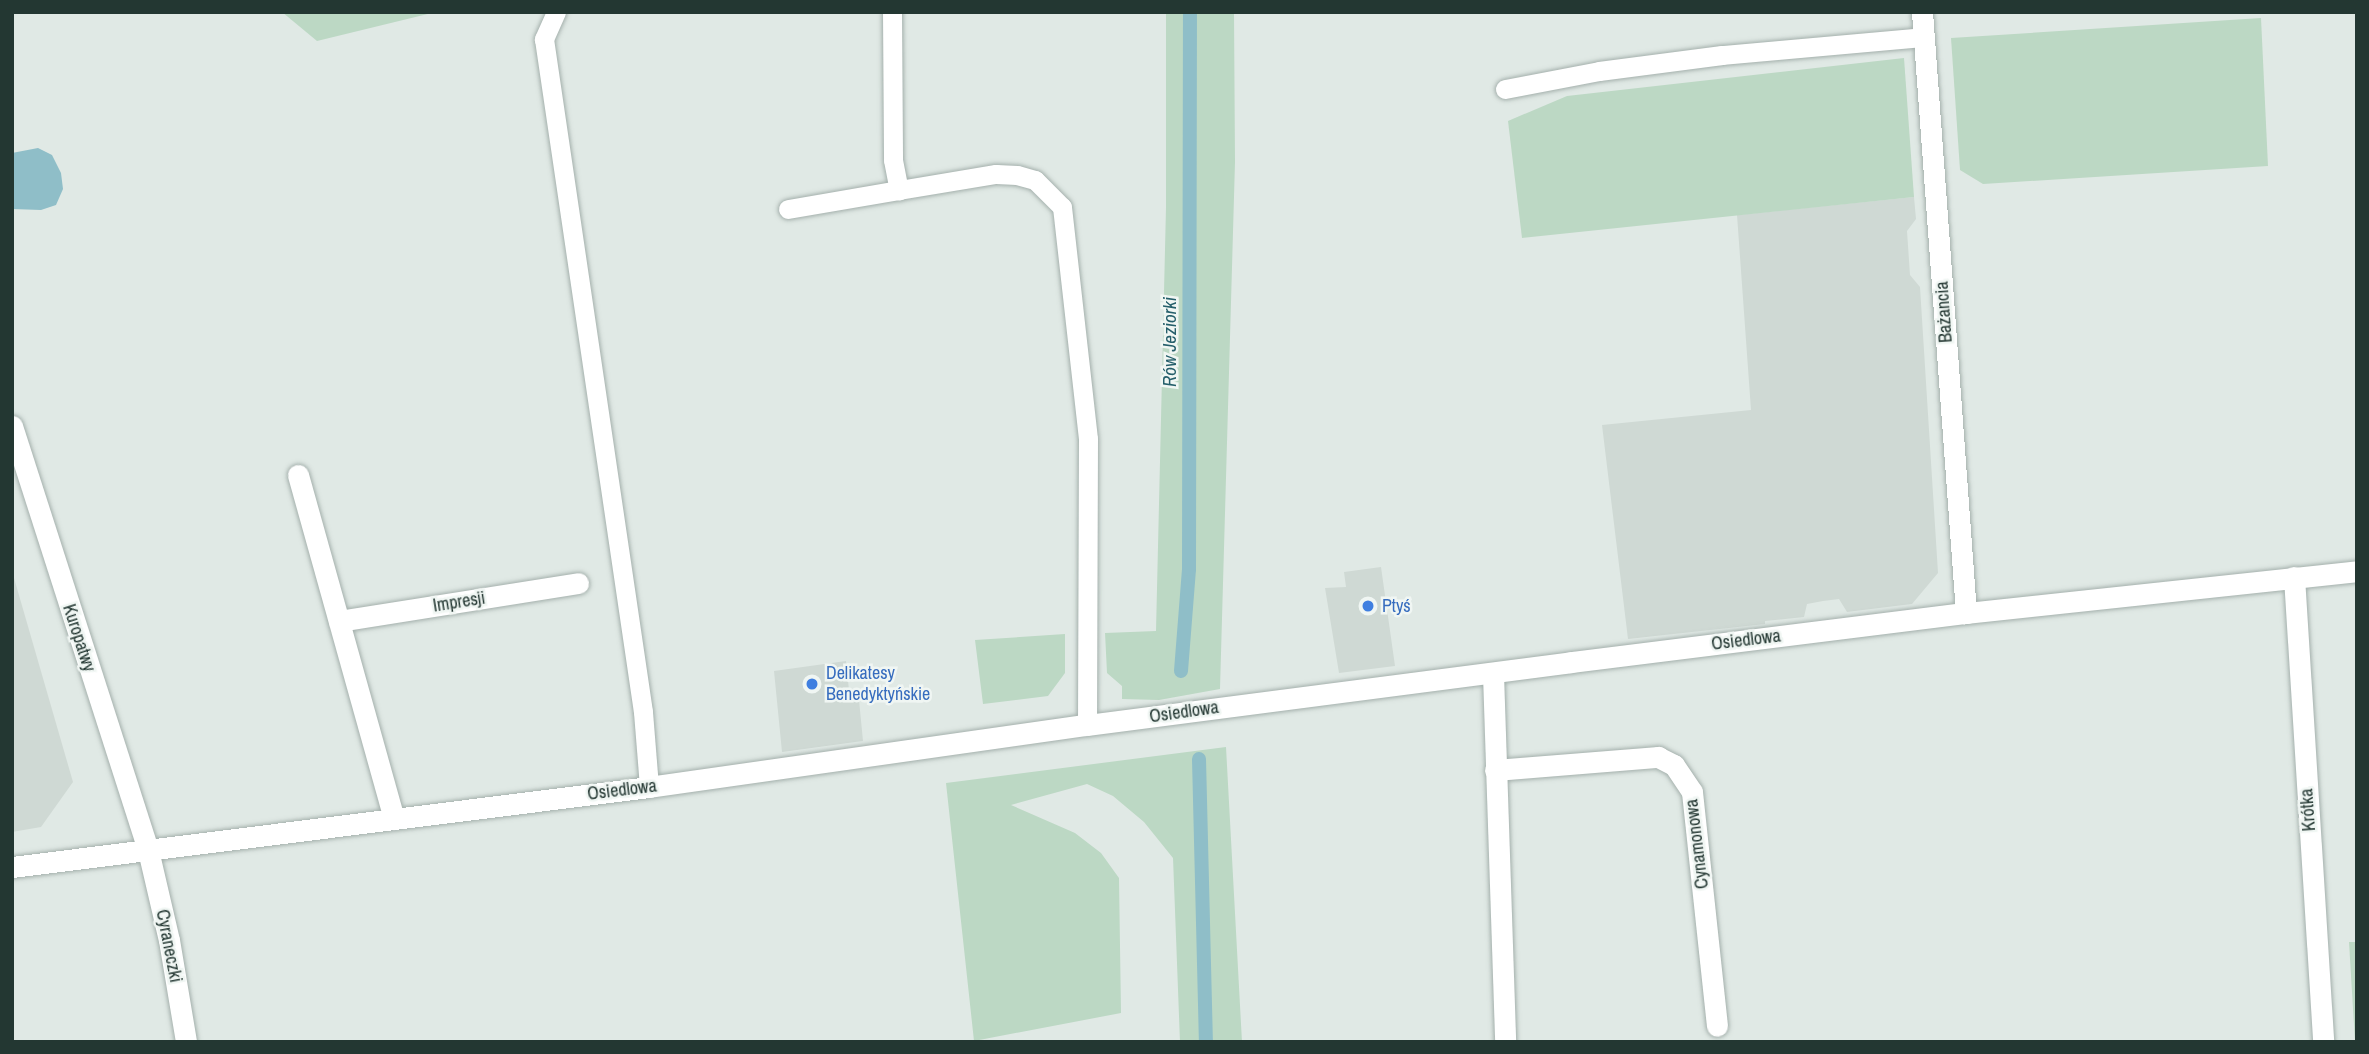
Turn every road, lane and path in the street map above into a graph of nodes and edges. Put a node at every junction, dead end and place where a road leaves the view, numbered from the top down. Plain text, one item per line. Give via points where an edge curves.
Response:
1 (556, 12) edge
2 (892, 12) edge
3 (1922, 12) edge
4 (1924, 37) junction
5 (1505, 89) dead end
6 (899, 190) junction
7 (788, 209) dead end
8 (12, 426) edge
9 (298, 475) dead end
10 (2357, 571) edge
11 (2294, 577) junction
12 (578, 583) dead end
13 (1966, 613) junction
14 (339, 621) junction
15 (1493, 674) junction
16 (1087, 724) junction
17 (1495, 770) junction
18 (649, 787) junction
19 (394, 819) junction
20 (148, 850) junction
21 (12, 867) edge
22 (1717, 1026) dead end
23 (186, 1042) edge
24 (1505, 1042) edge
25 (2323, 1042) edge

1 - 18 lane via 544,39 643,712
2 - 6 lane via 893,160
3 - 4 street, Bażancia
4 - 5 lane via 1722,55
4 - 13 street, Bażancia
6 - 7 lane
6 - 16 lane via 996,174 1017,175 1035,180 1062,207 1088,439
8 - 20 street, Kuropatwy
9 - 14 street
10 - 11 street, Osiedlowa
11 - 13 street, Osiedlowa
11 - 25 street, Krótka
12 - 14 street, Impresji
13 - 15 street, Osiedlowa
14 - 19 street
15 - 16 street, Osiedlowa
15 - 17 street
16 - 18 street, Osiedlowa
17 - 22 street, Cynamonowa via 1658,757 1674,765 1692,792
17 - 24 street
18 - 19 street, Osiedlowa
19 - 20 street, Osiedlowa
20 - 21 street, Osiedlowa
20 - 23 street, Cyraneczki

